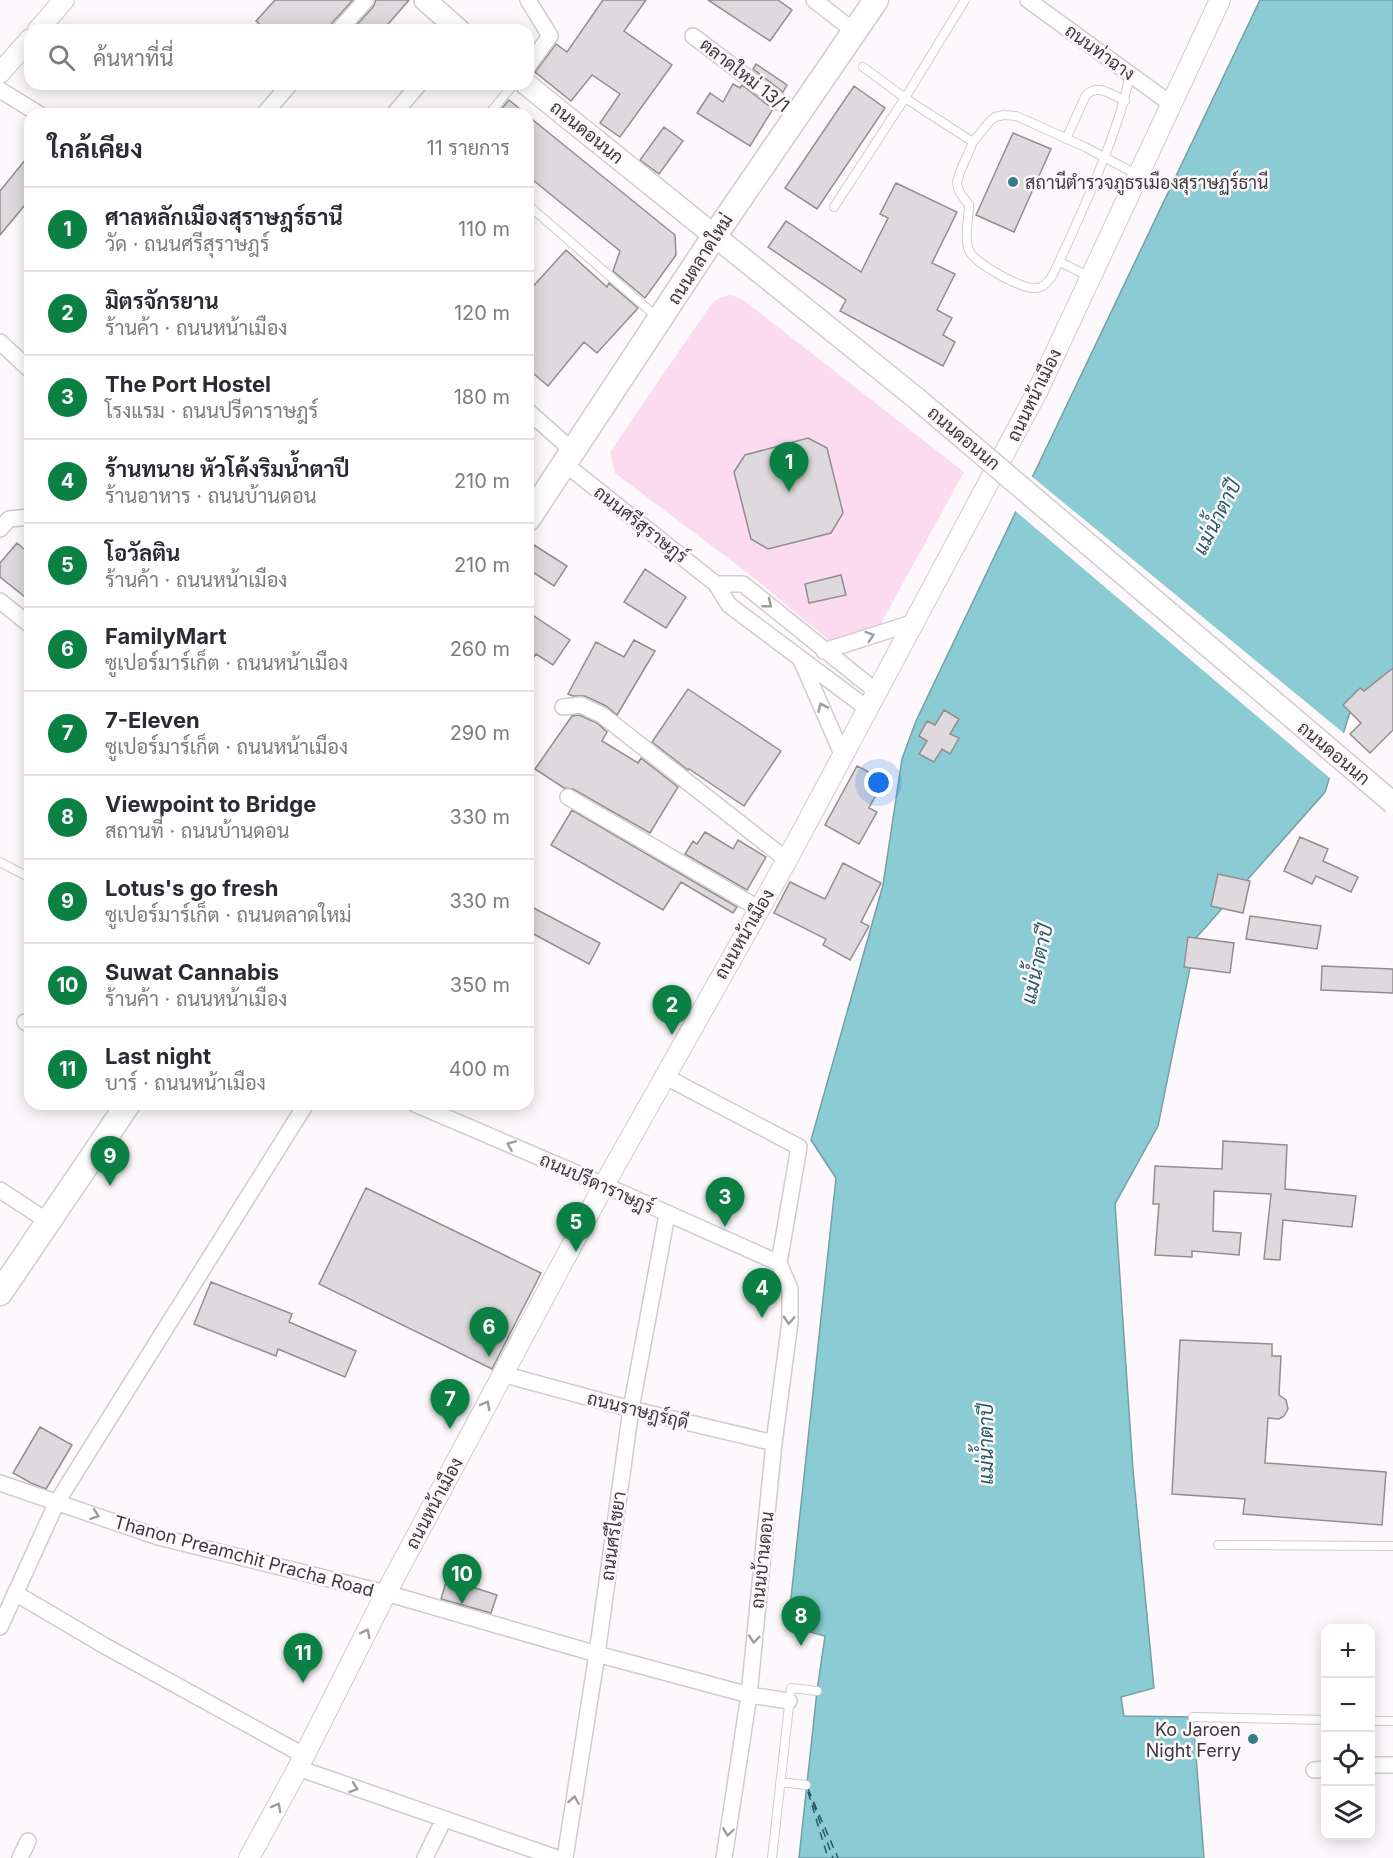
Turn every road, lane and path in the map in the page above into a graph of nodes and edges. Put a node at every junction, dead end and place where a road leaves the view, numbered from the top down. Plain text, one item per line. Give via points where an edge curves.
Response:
1 (64, 0) edge
2 (366, 0) edge
3 (425, 0) edge
4 (528, 0) edge
5 (814, 0) edge
6 (876, 0) edge
7 (965, 0) edge
8 (1028, 0) edge
9 (1220, 0) edge
10 (43, 24) edge
11 (344, 24) edge
12 (452, 24) edge
13 (855, 32) junction
14 (693, 36) dead end
15 (24, 46) edge
16 (534, 58) edge
17 (863, 66) dead end
18 (0, 74) edge
19 (1130, 74) junction
20 (0, 90) edge
21 (285, 90) edge
22 (414, 90) edge
23 (509, 90) edge
24 (534, 90) edge
25 (905, 98) junction
26 (1125, 101) junction
27 (1171, 104) junction
28 (29, 108) edge
29 (269, 108) edge
30 (399, 108) edge
31 (494, 108) edge
32 (797, 115) junction
33 (1066, 139) junction
34 (973, 142) junction
35 (1105, 157) junction
36 (1138, 175) junction
37 (834, 207) dead end
38 (534, 210) edge
39 (715, 235) junction
40 (1060, 262) junction
41 (1090, 277) junction
42 (660, 320) junction
43 (0, 342) edge
44 (24, 364) edge
45 (534, 418) edge
46 (570, 458) junction
47 (534, 510) edge
48 (24, 517) edge
49 (0, 529) edge
50 (716, 584) junction
51 (0, 601) edge
52 (24, 620) edge
53 (915, 622) junction
54 (824, 651) junction
55 (800, 659) junction
56 (873, 700) junction
57 (562, 706) dead end
58 (843, 756) junction
59 (568, 797) dead end
60 (1393, 803) edge
61 (0, 861) edge
62 (786, 861) junction
63 (24, 875) edge
64 (758, 908) junction
65 (664, 1076) junction
66 (125, 1110) edge
67 (302, 1110) edge
68 (429, 1110) edge
69 (604, 1185) junction
70 (0, 1190) edge
71 (667, 1215) junction
72 (49, 1222) junction
73 (779, 1263) junction
74 (0, 1293) edge
75 (502, 1374) junction
76 (631, 1409) junction
77 (774, 1443) junction
78 (0, 1483) edge
79 (57, 1502) junction
80 (1218, 1545) dead end
81 (1393, 1546) edge
82 (15, 1593) junction
83 (386, 1593) junction
84 (0, 1627) edge
85 (597, 1654) junction
86 (817, 1691) dead end
87 (749, 1695) junction
88 (789, 1701) junction
89 (1193, 1718) dead end
90 (1321, 1720) edge
91 (1375, 1721) edge
92 (1393, 1721) edge
93 (301, 1762) junction
94 (1375, 1765) edge
95 (1393, 1765) edge
96 (780, 1782) junction
97 (806, 1785) dead end
98 (444, 1819) junction
99 (28, 1841) dead end
100 (20, 1858) edge
101 (249, 1858) edge
102 (425, 1858) edge
103 (557, 1858) edge
104 (565, 1858) edge
105 (724, 1858) edge
106 (772, 1858) edge

1 - 10 street
2 - 11 street
3 - 12 main road
4 - 16 street via 550,36
5 - 13 street
6 - 13 main road, ถนนตลาดใหม่
7 - 25 lane
8 - 19 street, ถนนท่าฉาง
9 - 27 street, ถนนหน้าเมือง
13 - 32 main road, ถนนตลาดใหม่
14 - 32 street, ตลาดใหม่ 13/1
15 - 18 street
17 - 25 lane
19 - 26 lane
19 - 27 street, ถนนท่าฉาง
20 - 28 street
21 - 29 street
22 - 30 street
23 - 31 lane
24 - 39 main road, ถนนดอนนก
25 - 34 lane
25 - 37 lane
26 - 33 lane via 1105,91 1090,90
26 - 35 lane
27 - 36 street, ถนนหน้าเมือง
32 - 39 main road, ถนนตลาดใหม่
33 - 34 lane via 1016,116 1004,115 989,122
33 - 35 lane
34 - 40 lane via 957,182 969,205 970,252 980,263 1029,288 1047,284
35 - 36 lane
35 - 40 lane
36 - 41 street, ถนนหน้าเมือง
38 - 42 lane
39 - 42 main road, ถนนตลาดใหม่
39 - 60 main road, ถนนดอนนก, bridge via 916,398
40 - 41 lane
41 - 53 street, ถนนหน้าเมือง via 1038,390
42 - 46 main road, ถนนตลาดใหม่
43 - 44 street
45 - 46 street, ถนนศรีสุราษฎร์
46 - 47 main road, ถนนตลาดใหม่
46 - 50 street, ถนนศรีสุราษฎร์
48 - 49 street via 9,519
50 -> 54 street via 743,584
50 - 55 street, ถนนศรีสุราษฎร์ via 729,605
51 - 52 street
54 -> 53 street
53 - 56 street, ถนนหน้าเมือง
54 - 56 street
55 - 56 street, ถนนศรีสุราษฎร์
58 -> 55 street, ถนนศรีสุราษฎร์
56 - 58 street, ถนนหน้าเมือง
57 - 62 street via 581,705 602,715
58 - 62 street, ถนนหน้าเมือง
59 - 64 street
61 - 63 lane
62 - 64 street, ถนนหน้าเมือง
64 - 65 street, ถนนหน้าเมือง
65 - 69 street, ถนนหน้าเมือง
65 - 73 street via 799,1147
66 - 72 main road
67 - 79 street
69 -> 68 street, ถนนปรีดาราษฎร์
69 - 71 street, ถนนปรีดาราษฎร์
69 - 75 street, ถนนหน้าเมือง
70 - 72 street
71 - 73 street, ถนนปรีดาราษฎร์
71 - 76 street, ถนนศรีไชยา
72 - 74 main road
73 -> 77 street, ถนนบ้านดอน via 790,1289 790,1322
75 - 76 street, ถนนราษฎร์ฤดี
83 -> 75 street, ถนนหน้าเมือง
76 - 77 street, ถนนราษฎร์ฤดี
76 - 85 street, ถนนศรีไชยา
77 -> 87 street, ถนนบ้านดอน
78 - 79 street, Thanon Preamchit Pracha Road
79 - 82 street
79 -> 83 street, Thanon Preamchit Pracha Road via 158,1537
80 - 81 lane
82 - 84 street
82 - 93 street
83 - 85 street, Thanon Preamchit Pracha Road
93 -> 83 street, ถนนหน้าเมือง
85 - 87 street, Thanon Preamchit Pracha Road
104 -> 85 street, ถนนศรีไชยา
86 - 88 lane via 791,1688
87 - 88 street, Thanon Preamchit Pracha Road
87 -> 105 street, ถนนบ้านดอน
88 - 96 lane
89 - 90 lane
91 - 92 lane
93 -> 98 street
101 -> 93 street, ถนนหน้าเมือง
94 - 95 street
96 - 97 lane
96 - 106 lane
98 - 102 street
98 - 103 street
99 - 100 street

